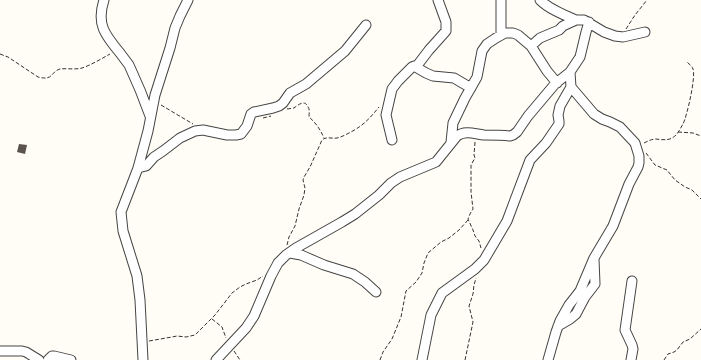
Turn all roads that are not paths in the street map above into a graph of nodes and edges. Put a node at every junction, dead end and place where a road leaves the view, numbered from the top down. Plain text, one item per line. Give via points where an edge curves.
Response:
1 (104, 0) edge
2 (188, 0) edge
3 (438, 0) edge
4 (501, 0) edge
5 (540, 0) edge
6 (576, 20) junction
7 (589, 22) junction
8 (366, 25) dead end
9 (645, 32) dead end
10 (501, 35) junction
11 (531, 46) junction
12 (416, 67) junction
13 (570, 72) junction
14 (557, 83) junction
15 (471, 88) junction
16 (571, 88) junction
17 (151, 118) junction
18 (392, 140) dead end
19 (451, 143) junction
20 (138, 168) junction
21 (288, 254) junction
22 (632, 281) dead end
23 (376, 292) dead end
24 (0, 351) edge
25 (39, 360) edge
26 (48, 360) edge
27 (71, 360) edge
28 (143, 360) edge
29 (216, 360) edge
30 (422, 360) edge
31 (548, 360) edge
32 (631, 360) edge

1 - 17 street via 102,27 136,78
2 - 17 street via 176,28
3 - 12 street via 446,22 446,31
4 - 10 street
5 - 6 street
6 - 7 street
6 - 11 street via 540,38
7 - 9 street via 615,36 623,37
7 - 13 street via 580,57
8 - 20 street via 345,52 306,84 290,93 283,103 251,114 241,134 236,136 200,130 188,133 154,157 146,166
10 - 11 street via 513,33
10 - 15 street via 487,44 482,51 478,74
11 - 14 street
12 - 15 street via 430,75 454,78
12 - 18 street via 410,68 392,89 386,115
13 - 14 street
13 - 16 street
14 - 19 street via 514,135 468,132 459,134
15 - 19 street via 453,123
16 - 30 street via 560,106 559,124 530,160 507,221 484,260 442,294 432,315
16 - 31 street via 594,114 620,127 635,143 639,156 638,167 613,226 594,258 595,284 584,297 576,314 558,326
17 - 20 street
19 - 21 street via 436,162 400,177 355,214
20 - 28 street via 121,212 137,276
21 - 23 street via 300,255 353,274
21 - 29 street via 278,263 246,328
22 - 32 street via 625,327 633,349
24 - 25 street via 22,351
26 - 27 street via 54,356

